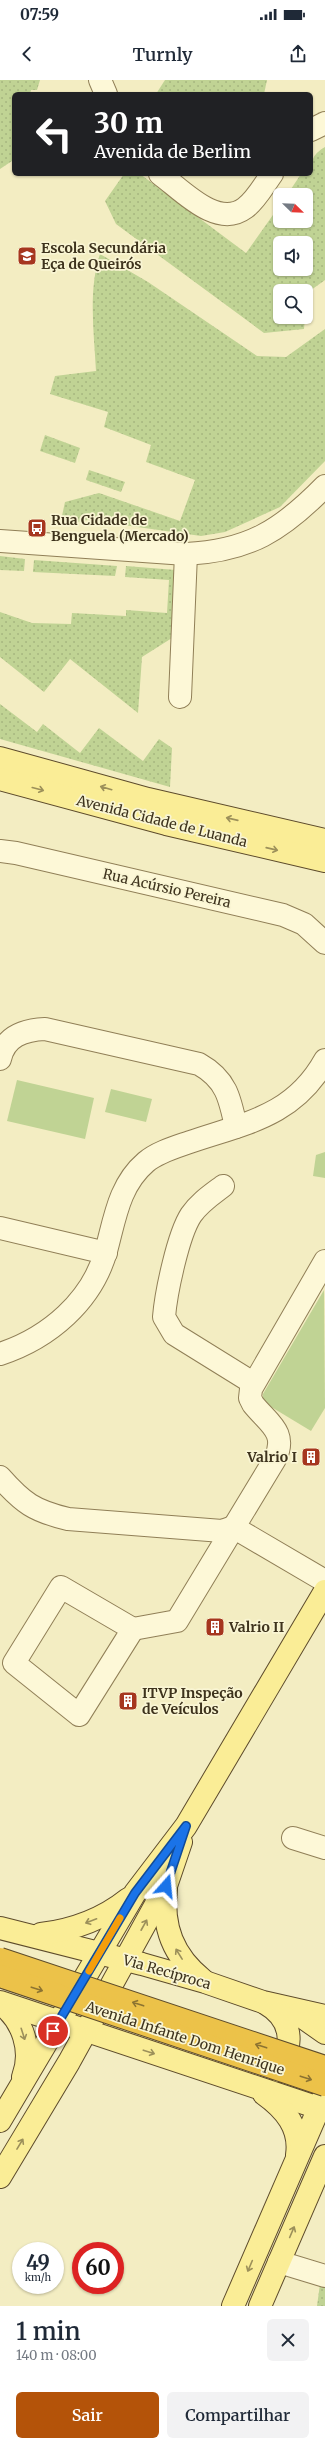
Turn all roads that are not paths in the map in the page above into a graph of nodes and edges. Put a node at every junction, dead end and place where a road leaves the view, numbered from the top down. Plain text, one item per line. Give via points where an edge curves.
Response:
1 (100, 80) edge
2 (105, 92) edge
3 (325, 123) edge
4 (313, 129) edge
5 (163, 176) edge
6 (270, 176) edge
7 (325, 486) edge
8 (0, 541) edge
9 (186, 554) junction
10 (180, 697) dead end
11 (0, 758) edge
12 (0, 779) edge
13 (325, 840) edge
14 (0, 851) edge
15 (325, 861) edge
16 (325, 943) edge
17 (0, 1058) edge
18 (325, 1060) edge
19 (236, 1127) junction
20 (223, 1186) dead end
21 (0, 1228) edge
22 (106, 1253) junction
23 (321, 1276) edge
24 (0, 1354) edge
25 (253, 1383) junction
26 (0, 1477) edge
27 (233, 1527) junction
28 (325, 1581) edge
29 (325, 1591) edge
30 (133, 1629) junction
31 (186, 1826) junction
32 (293, 1838) dead end
33 (325, 1848) edge
34 (166, 1886) junction
35 (135, 1893) junction
36 (0, 1928) edge
37 (34, 1935) junction
38 (100, 1952) junction
39 (0, 1958) edge
40 (125, 1959) junction
41 (0, 1976) edge
42 (205, 1982) junction
43 (263, 2002) junction
44 (0, 2003) edge
45 (286, 2007) junction
46 (325, 2016) edge
47 (58, 2022) junction
48 (85, 2032) junction
49 (325, 2033) edge
50 (325, 2067) edge
51 (240, 2082) junction
52 (325, 2085) edge
53 (18, 2091) junction
54 (323, 2104) edge
55 (0, 2121) edge
56 (325, 2156) edge
57 (293, 2166) junction
58 (0, 2177) edge
59 (279, 2262) junction
60 (325, 2276) edge
61 (233, 2306) edge
62 (260, 2306) edge

1 - 2 street
3 - 4 street
5 - 6 street via 206,208 222,214 234,213 246,207
7 - 9 street via 297,514 260,538 224,550
8 - 9 street
9 - 10 street
13 -> 11 main road, Avenida Cidade de Luanda via 148,799
12 -> 15 main road, Avenida Cidade de Luanda via 166,824
14 - 16 street, Rua Acúrsio Pereira via 16,852 283,915 304,924
17 - 19 street via 10,1039 27,1030 45,1029 199,1064 214,1072 224,1085
18 - 19 street via 318,1074 299,1094 269,1116
19 - 22 street via 170,1149 147,1161 127,1183 121,1195
20 - 25 street via 201,1202 188,1221 164,1317 174,1334
21 - 22 street
22 - 24 street via 93,1283 72,1310 44,1333
23 - 25 street
25 - 27 street via 250,1398 257,1410 275,1429 280,1446 275,1459
26 - 27 street via 24,1503 45,1513 68,1519 222,1531
27 - 28 street
27 - 30 street via 177,1621
29 - 31 main road
30 - 30 street via 80,1715 14,1663 61,1587
31 - 34 main road
31 - 35 main road
32 - 33 street
40 -> 34 main road
42 -> 34 main road via 180,1957 170,1938 165,1917
35 -> 37 main road via 115,1909 95,1920 67,1929
35 - 38 main road
36 - 37 main road, Via Recíproca
37 - 38 main road, Via Recíproca
38 - 40 main road, Via Recíproca
38 - 47 main road
50 -> 39 highway, Avenida Infante Dom Henrique, bridge
40 - 42 main road, Via Recíproca
40 - 48 main road
41 -> 52 highway, Avenida Infante Dom Henrique, bridge
42 - 43 main road, Via Recíproca
43 - 45 main road, Via Recíproca
43 - 51 main road via 278,2011 287,2025 286,2053 279,2072 272,2078 260,2084
44 - 47 main road
44 -> 53 main road via 15,2017 26,2046 25,2072
45 - 46 main road, Via Recíproca
45 - 49 main road
47 - 48 main road
47 - 53 main road
48 -> 51 main road
58 -> 48 main road
51 - 54 main road
51 - 57 main road via 272,2100 293,2124 298,2142
53 - 55 main road
54 - 57 main road
59 -> 56 main road
57 -> 61 main road
59 - 60 street
59 - 62 main road

